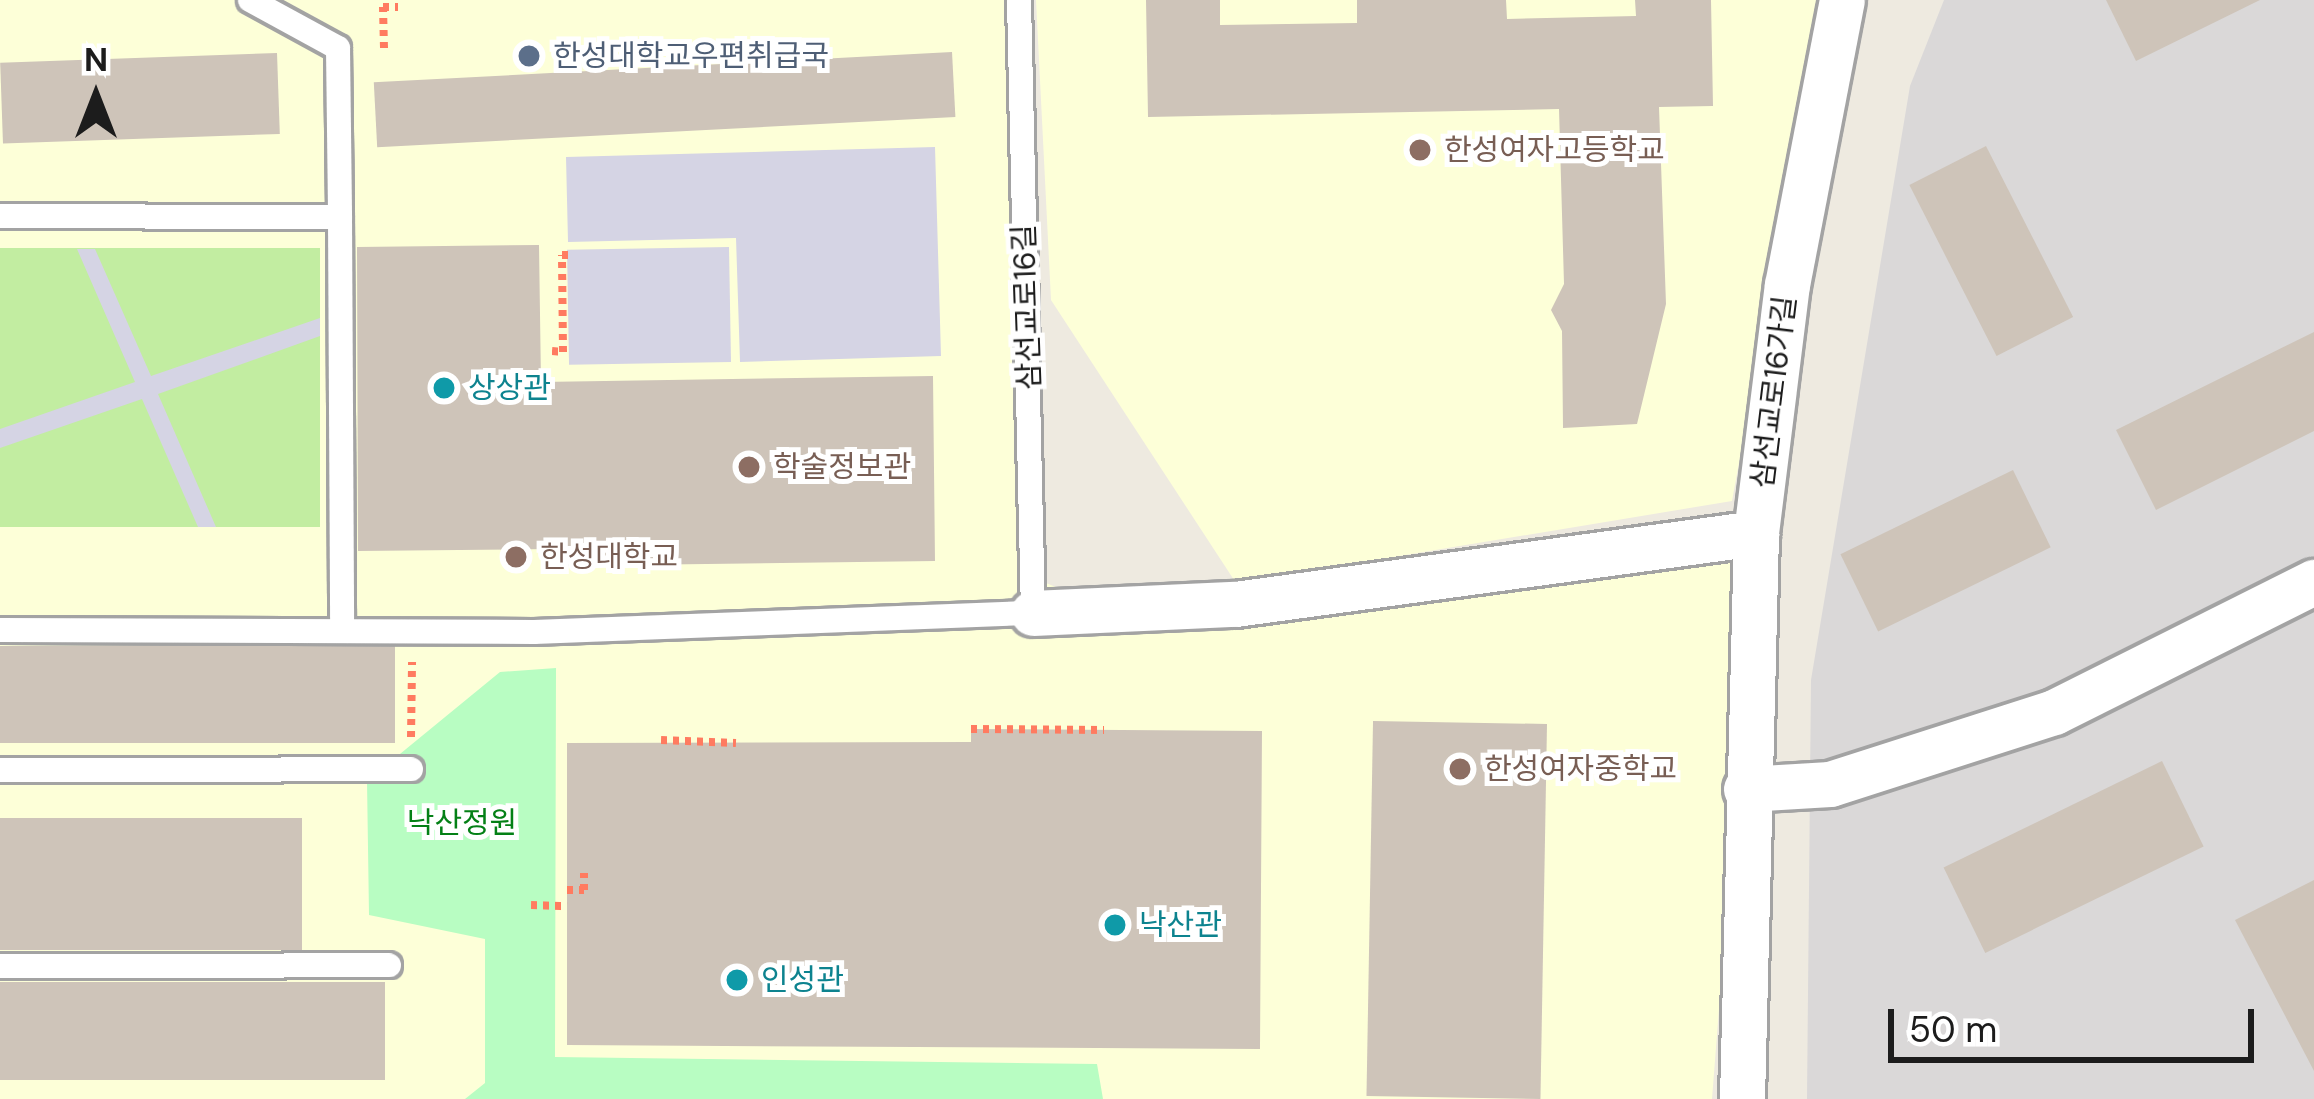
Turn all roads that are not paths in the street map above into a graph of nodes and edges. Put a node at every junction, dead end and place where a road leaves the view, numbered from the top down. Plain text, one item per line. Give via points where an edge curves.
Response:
1 (250, 0) edge
2 (1019, 0) edge
3 (1842, 0) edge
4 (0, 216) edge
5 (340, 217) junction
6 (1756, 533) junction
7 (2314, 582) edge
8 (1033, 613) junction
9 (0, 631) edge
10 (342, 631) junction
11 (411, 769) road end
12 (0, 770) edge
13 (1746, 789) junction
14 (0, 965) edge
15 (389, 965) dead end
16 (1742, 1099) edge

1 - 5 lane via 338,48
2 - 8 lane, 삼선교로16길
3 - 6 street, 삼선교로16가길 via 1787,285
4 - 5 lane
5 - 10 lane
6 - 8 street via 1235,604
6 - 13 street, 삼선교로16가길
7 - 13 street via 2054,712 1830,784
8 - 10 lane
9 - 10 lane
11 - 12 lane
13 - 16 street, 삼선교로16가길
14 - 15 lane

